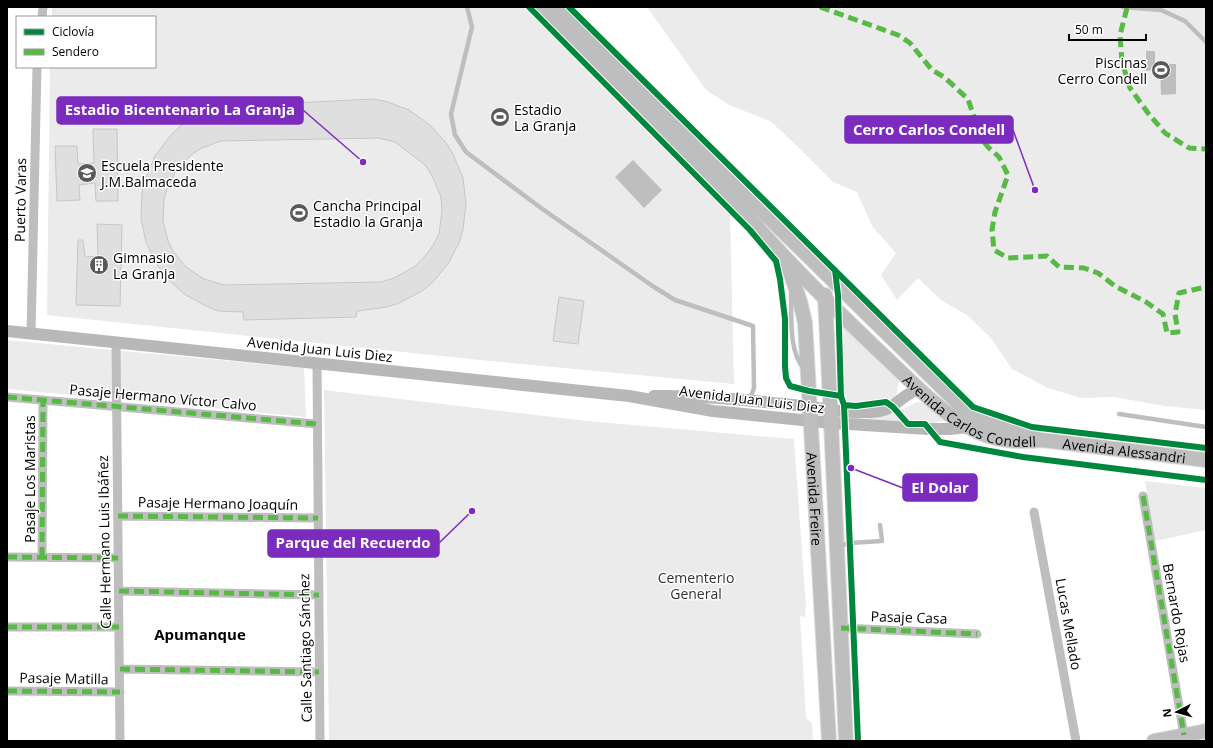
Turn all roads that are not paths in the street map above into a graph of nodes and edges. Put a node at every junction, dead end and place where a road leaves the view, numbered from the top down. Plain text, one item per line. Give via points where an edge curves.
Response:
1 (467, 7) edge
2 (538, 7) edge
3 (554, 7) edge
4 (1123, 7) edge
5 (1140, 8) edge
6 (1206, 42) edge
7 (37, 68) edge
8 (786, 259) junction
9 (820, 269) junction
10 (826, 299) junction
11 (7, 331) edge
12 (31, 334) junction
13 (116, 342) junction
14 (317, 363) junction
15 (919, 389) junction
16 (946, 391) junction
17 (629, 396) junction
18 (7, 397) edge
19 (43, 400) junction
20 (749, 400) junction
21 (116, 407) junction
22 (810, 414) junction
23 (1119, 414) dead end
24 (831, 416) junction
25 (317, 424) junction
26 (968, 427) junction
27 (1206, 427) edge
28 (1042, 440) junction
29 (1206, 460) edge
30 (1143, 496) dead end
31 (1034, 512) dead end
32 (118, 516) junction
33 (318, 518) junction
34 (880, 525) dead end
35 (837, 546) junction
36 (7, 557) edge
37 (42, 557) junction
38 (118, 558) junction
39 (119, 591) junction
40 (318, 596) junction
41 (7, 627) edge
42 (119, 627) junction
43 (841, 628) junction
44 (977, 634) dead end
45 (120, 669) junction
46 (319, 672) junction
47 (7, 691) edge
48 (120, 692) junction
49 (1206, 731) edge
50 (1184, 735) junction
51 (120, 741) edge
52 (320, 741) edge
53 (829, 741) edge
54 (846, 741) edge
55 (1076, 741) edge
56 (1154, 741) edge

1 - 20 lane via 472,27 451,114 455,135 462,147 540,208 675,300 753,326 754,388
2 - 8 main road, Avenida Carlos Condell via 693,160
3 - 9 main road, Avenida Carlos Condell
4 - 5 lane
5 - 6 lane via 1161,10 1185,21
7 - 12 street, Puerto Varas
8 - 10 main road, Avenida Carlos Condell
8 - 22 main road, Avenida Freire via 804,317
9 - 10 main road, Avenida Freire
9 - 16 main road, Avenida Carlos Condell
10 - 15 main road, Avenida Carlos Condell
10 - 24 main road, Avenida Freire
11 - 12 main road, Avenida Juan Luis Diez
12 - 13 main road, Avenida Juan Luis Diez
13 - 14 main road, Avenida Juan Luis Diez
13 - 21 street, Calle Hermano Luis Ibáñez
14 - 17 main road, Avenida Juan Luis Diez
14 - 25 street, Calle Santiago Sánchez
15 - 16 main road
15 - 24 main road, Avenida Juan Luis Diez via 893,407 881,411
15 - 26 main road, Avenida Carlos Condell
16 - 28 main road, Avenida Carlos Condell via 961,406 978,417
17 - 20 main road, Avenida Juan Luis Diez via 692,396
17 - 22 main road, Avenida Juan Luis Diez via 713,411
18 - 19 street, Pasaje Hermano Víctor Calvo
19 - 21 street, Pasaje Hermano Víctor Calvo
19 - 37 street, Pasaje Los Maristas
20 - 22 main road, Avenida Juan Luis Diez
21 - 25 street, Pasaje Hermano Víctor Calvo
21 - 32 street, Calle Hermano Luis Ibáñez
22 - 24 main road, Avenida Juan Luis Diez
22 - 53 main road, Avenida Freire
23 - 27 lane
24 - 26 main road, Avenida Juan Luis Diez via 928,428
24 - 35 main road, Avenida Freire
25 - 33 street, Calle Santiago Sánchez
26 - 28 main road, Avenida Carlos Condell via 1003,439
28 - 29 main road, Avenida Alessandri
30 - 50 street, Bernardo Rojas
31 - 55 street, Lucas Mellado
32 - 33 street, Pasaje Hermano Joaquín
32 - 38 street, Calle Hermano Luis Ibáñez
33 - 40 street, Calle Santiago Sánchez
34 - 35 lane via 882,541
35 - 43 main road, Avenida Freire
36 - 37 street
37 - 38 street
38 - 39 street, Calle Hermano Luis Ibáñez
39 - 40 street
39 - 42 street, Calle Hermano Luis Ibáñez
40 - 46 street, Calle Santiago Sánchez
41 - 42 street
42 - 45 street, Calle Hermano Luis Ibáñez
43 - 44 street, Pasaje Casa
43 - 54 main road, Avenida Freire
45 - 46 street
45 - 48 street, Calle Hermano Luis Ibáñez
46 - 52 street, Calle Santiago Sánchez
47 - 48 street, Pasaje Matilla
48 - 51 street, Calle Hermano Luis Ibáñez
49 - 50 main road
50 - 56 main road

